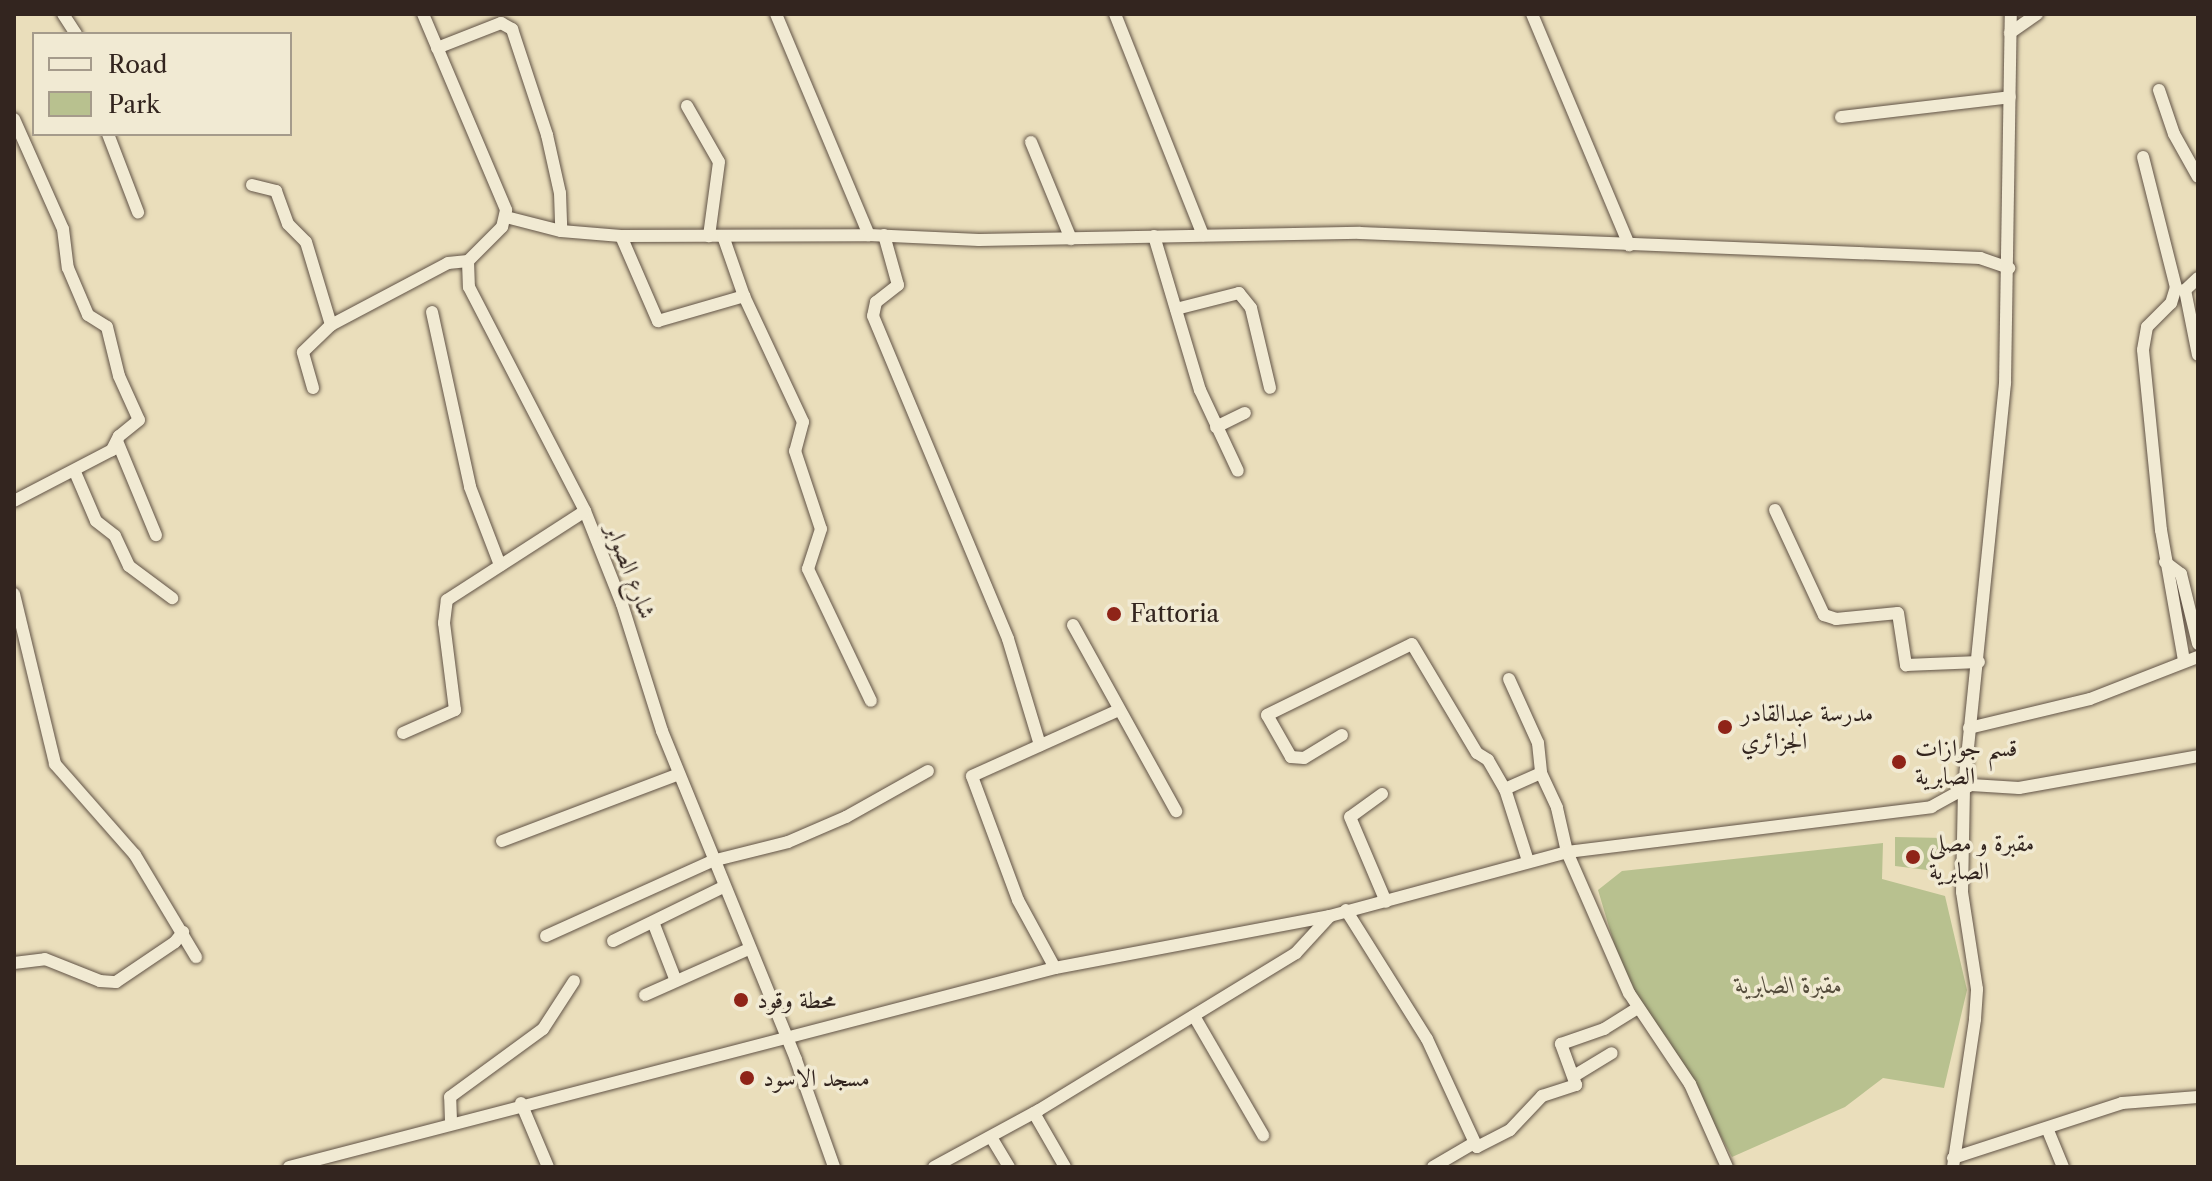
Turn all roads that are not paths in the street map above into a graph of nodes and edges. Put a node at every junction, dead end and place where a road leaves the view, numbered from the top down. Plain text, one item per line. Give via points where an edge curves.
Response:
1 (63, 14) edge
2 (423, 14) edge
3 (776, 14) edge
4 (1115, 14) edge
5 (1532, 14) edge
6 (2011, 14) edge
7 (2037, 14) edge
8 (75, 32) edge
9 (2010, 33) junction
10 (437, 48) junction
11 (2159, 90) dead end
12 (2010, 97) junction
13 (687, 106) dead end
14 (1841, 117) dead end
15 (14, 119) edge
16 (109, 136) edge
17 (1031, 142) dead end
18 (2143, 157) dead end
19 (2198, 177) edge
20 (252, 185) dead end
21 (138, 212) dead end
22 (506, 217) junction
23 (561, 231) junction
24 (869, 235) junction
25 (884, 235) junction
26 (1203, 235) junction
27 (621, 236) junction
28 (716, 236) junction
29 (1154, 236) junction
30 (1071, 239) junction
31 (1629, 245) junction
32 (468, 261) junction
33 (2009, 268) junction
34 (2198, 278) edge
35 (744, 296) junction
36 (1176, 309) junction
37 (432, 312) dead end
38 (331, 325) junction
39 (2198, 355) edge
40 (313, 388) dead end
41 (1270, 388) dead end
42 (1245, 413) dead end
43 (1216, 427) junction
44 (117, 441) junction
45 (1238, 471) dead end
46 (75, 472) junction
47 (14, 501) edge
48 (1775, 510) dead end
49 (585, 511) junction
50 (156, 535) dead end
51 (2165, 562) junction
52 (500, 565) junction
53 (14, 594) edge
54 (172, 598) dead end
55 (1073, 625) dead end
56 (2198, 644) edge
57 (2198, 657) edge
58 (2184, 661) junction
59 (1979, 662) junction
60 (1509, 679) dead end
61 (871, 701) dead end
62 (1119, 710) junction
63 (1969, 728) junction
64 (403, 733) dead end
65 (1342, 735) dead end
66 (1040, 745) junction
67 (2198, 756) edge
68 (928, 771) dead end
69 (1541, 773) junction
70 (679, 774) junction
71 (1964, 787) junction
72 (1505, 789) junction
73 (1382, 794) dead end
74 (1176, 811) dead end
75 (502, 841) dead end
76 (1567, 852) junction
77 (712, 861) junction
78 (1528, 861) junction
79 (723, 887) junction
80 (1386, 902) junction
81 (1346, 910) junction
82 (1330, 916) junction
83 (653, 922) junction
84 (183, 932) junction
85 (546, 936) dead end
86 (613, 941) dead end
87 (749, 949) junction
88 (196, 957) dead end
89 (14, 963) edge
90 (1055, 968) junction
91 (574, 981) dead end
92 (676, 981) junction
93 (645, 995) dead end
94 (1637, 1008) junction
95 (1194, 1016) junction
96 (787, 1038) junction
97 (1612, 1053) dead end
98 (1574, 1076) junction
99 (2198, 1097) edge
100 (521, 1103) junction
101 (1034, 1113) junction
102 (451, 1121) junction
103 (2047, 1128) junction
104 (1263, 1135) dead end
105 (991, 1137) junction
106 (1474, 1143) junction
107 (1953, 1163) edge
108 (289, 1167) edge
109 (548, 1167) edge
110 (834, 1167) edge
111 (934, 1167) edge
112 (1009, 1167) edge
113 (1065, 1167) edge
114 (1433, 1167) edge
115 (1727, 1167) edge
116 (2063, 1167) edge

1 - 8 street
2 - 10 street
3 - 24 street
4 - 26 street
5 - 31 street
6 - 9 street
7 - 9 street
9 - 12 street
10 - 22 street via 504,198
10 - 23 street via 501,23 512,29 547,135 560,193
11 - 19 street via 2174,134
12 - 14 street
12 - 33 street
13 - 28 street via 719,162
15 - 44 street via 63,229 68,268 88,315 107,327 119,376 139,418
16 - 21 street
17 - 30 street
18 - 51 street via 2176,287 2171,303 2147,327 2143,350
20 - 38 street via 276,191 288,224 306,242
22 - 23 street
22 - 32 street
23 - 27 street
24 - 25 street
24 - 28 street
25 - 30 street
25 - 66 street via 898,285 876,302 873,316 1008,639
26 - 29 street
26 - 31 street via 1360,233
27 - 28 street
27 - 35 street via 658,321
28 - 35 street
29 - 30 street
29 - 36 street
31 - 33 street via 1980,258
32 - 38 street via 448,263
32 - 49 street, شارع الصوابر via 476,302
33 - 59 street via 2005,383
34 - 39 street via 2185,290
35 - 61 street via 803,422 795,451 821,529 808,569
36 - 41 street via 1239,293 1251,308
36 - 43 street
37 - 52 street via 470,487
38 - 40 street via 303,352
42 - 43 street
43 - 45 street
44 - 46 street via 112,450
44 - 50 street
46 - 47 street
46 - 54 street via 96,521 115,536 129,566
48 - 59 street via 1824,615 1836,619 1898,613 1906,665
49 - 52 street
49 - 70 street, شارع الصوابر
51 - 56 street via 2181,574
51 - 58 street
52 - 64 street via 456,592 443,610 455,710
53 - 84 street via 55,764 119,834
55 - 62 street
57 - 58 street
58 - 63 street via 2090,699
59 - 63 street
60 - 69 street via 1538,743
62 - 66 street
62 - 74 street
63 - 71 street
65 - 72 street via 1304,758 1291,757 1267,715 1412,644 1477,753 1488,760
66 - 90 street via 984,768 972,782 1018,900
67 - 71 street via 2019,788
68 - 77 street via 788,842
69 - 72 street
69 - 76 street via 1557,808
70 - 75 street
70 - 77 street, شارع الصوابر
71 - 76 street via 1931,807
71 - 107 street via 1962,892 1977,989
72 - 78 street
73 - 80 street via 1350,817
76 - 78 street
76 - 94 street
77 - 79 street, شارع الصوابر
77 - 85 street
78 - 80 street
79 - 83 street
79 - 87 street, شارع الصوابر
80 - 81 street
81 - 82 street
81 - 106 street via 1427,1039
82 - 90 street
82 - 95 street via 1311,943
83 - 86 street
83 - 92 street
84 - 88 street
84 - 89 street via 116,982 45,959
87 - 92 street
87 - 96 street, شارع الصوابر
90 - 96 street
91 - 102 street via 543,1029 450,1097
92 - 93 street
94 - 98 street via 1604,1029 1561,1044
94 - 115 street via 1690,1084
95 - 101 street
95 - 104 street
96 - 100 street
96 - 110 street, شارع الصوابر
97 - 98 street
98 - 106 street via 1576,1085 1542,1096 1510,1130 1484,1147
99 - 103 street via 2134,1100
100 - 102 street
100 - 109 street
101 - 105 street
101 - 113 street
102 - 108 street via 356,1153
103 - 107 street
103 - 116 street
105 - 111 street
105 - 112 street
106 - 114 street

